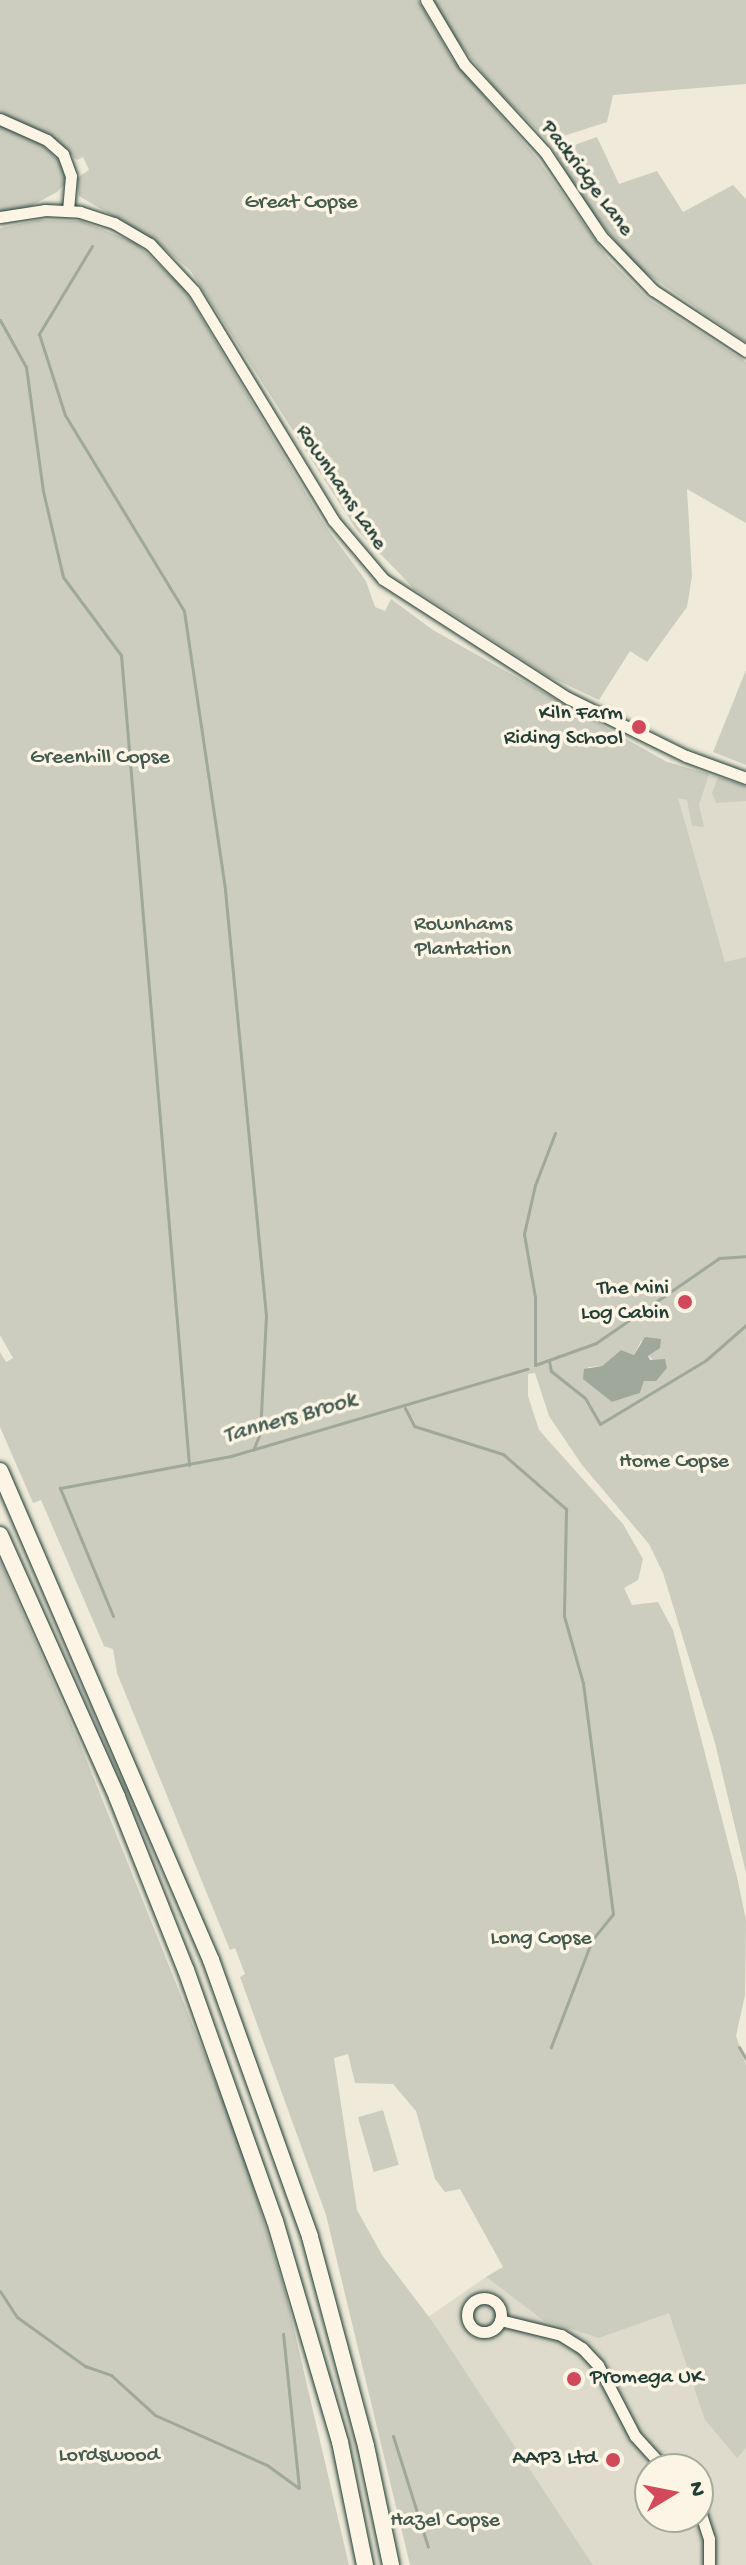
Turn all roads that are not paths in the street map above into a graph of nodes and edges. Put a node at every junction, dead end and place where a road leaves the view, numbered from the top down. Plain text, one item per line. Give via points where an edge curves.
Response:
1 (426, 0) edge
2 (0, 119) edge
3 (68, 210) junction
4 (0, 217) edge
5 (746, 351) edge
6 (746, 778) edge
7 (0, 1471) edge
8 (0, 1535) edge
9 (500, 2320) dead end
10 (650, 2453) edge
11 (707, 2533) edge
12 (365, 2565) edge
13 (391, 2565) edge
14 (709, 2565) edge

1 - 5 street, Packridge Lane via 464,64 545,152 602,237 653,290
2 - 3 street via 47,140 63,154 71,176
3 - 4 street, Rownhams Lane
3 - 6 street, Rownhams Lane via 129,231 181,274 325,509 383,579 568,698 686,756
7 - 13 highway via 211,1960 310,2237 366,2446
8 - 12 highway via 117,1797 186,1970 284,2250 340,2442
9 - 10 street via 561,2335 582,2348 598,2365 635,2436
11 - 14 street

